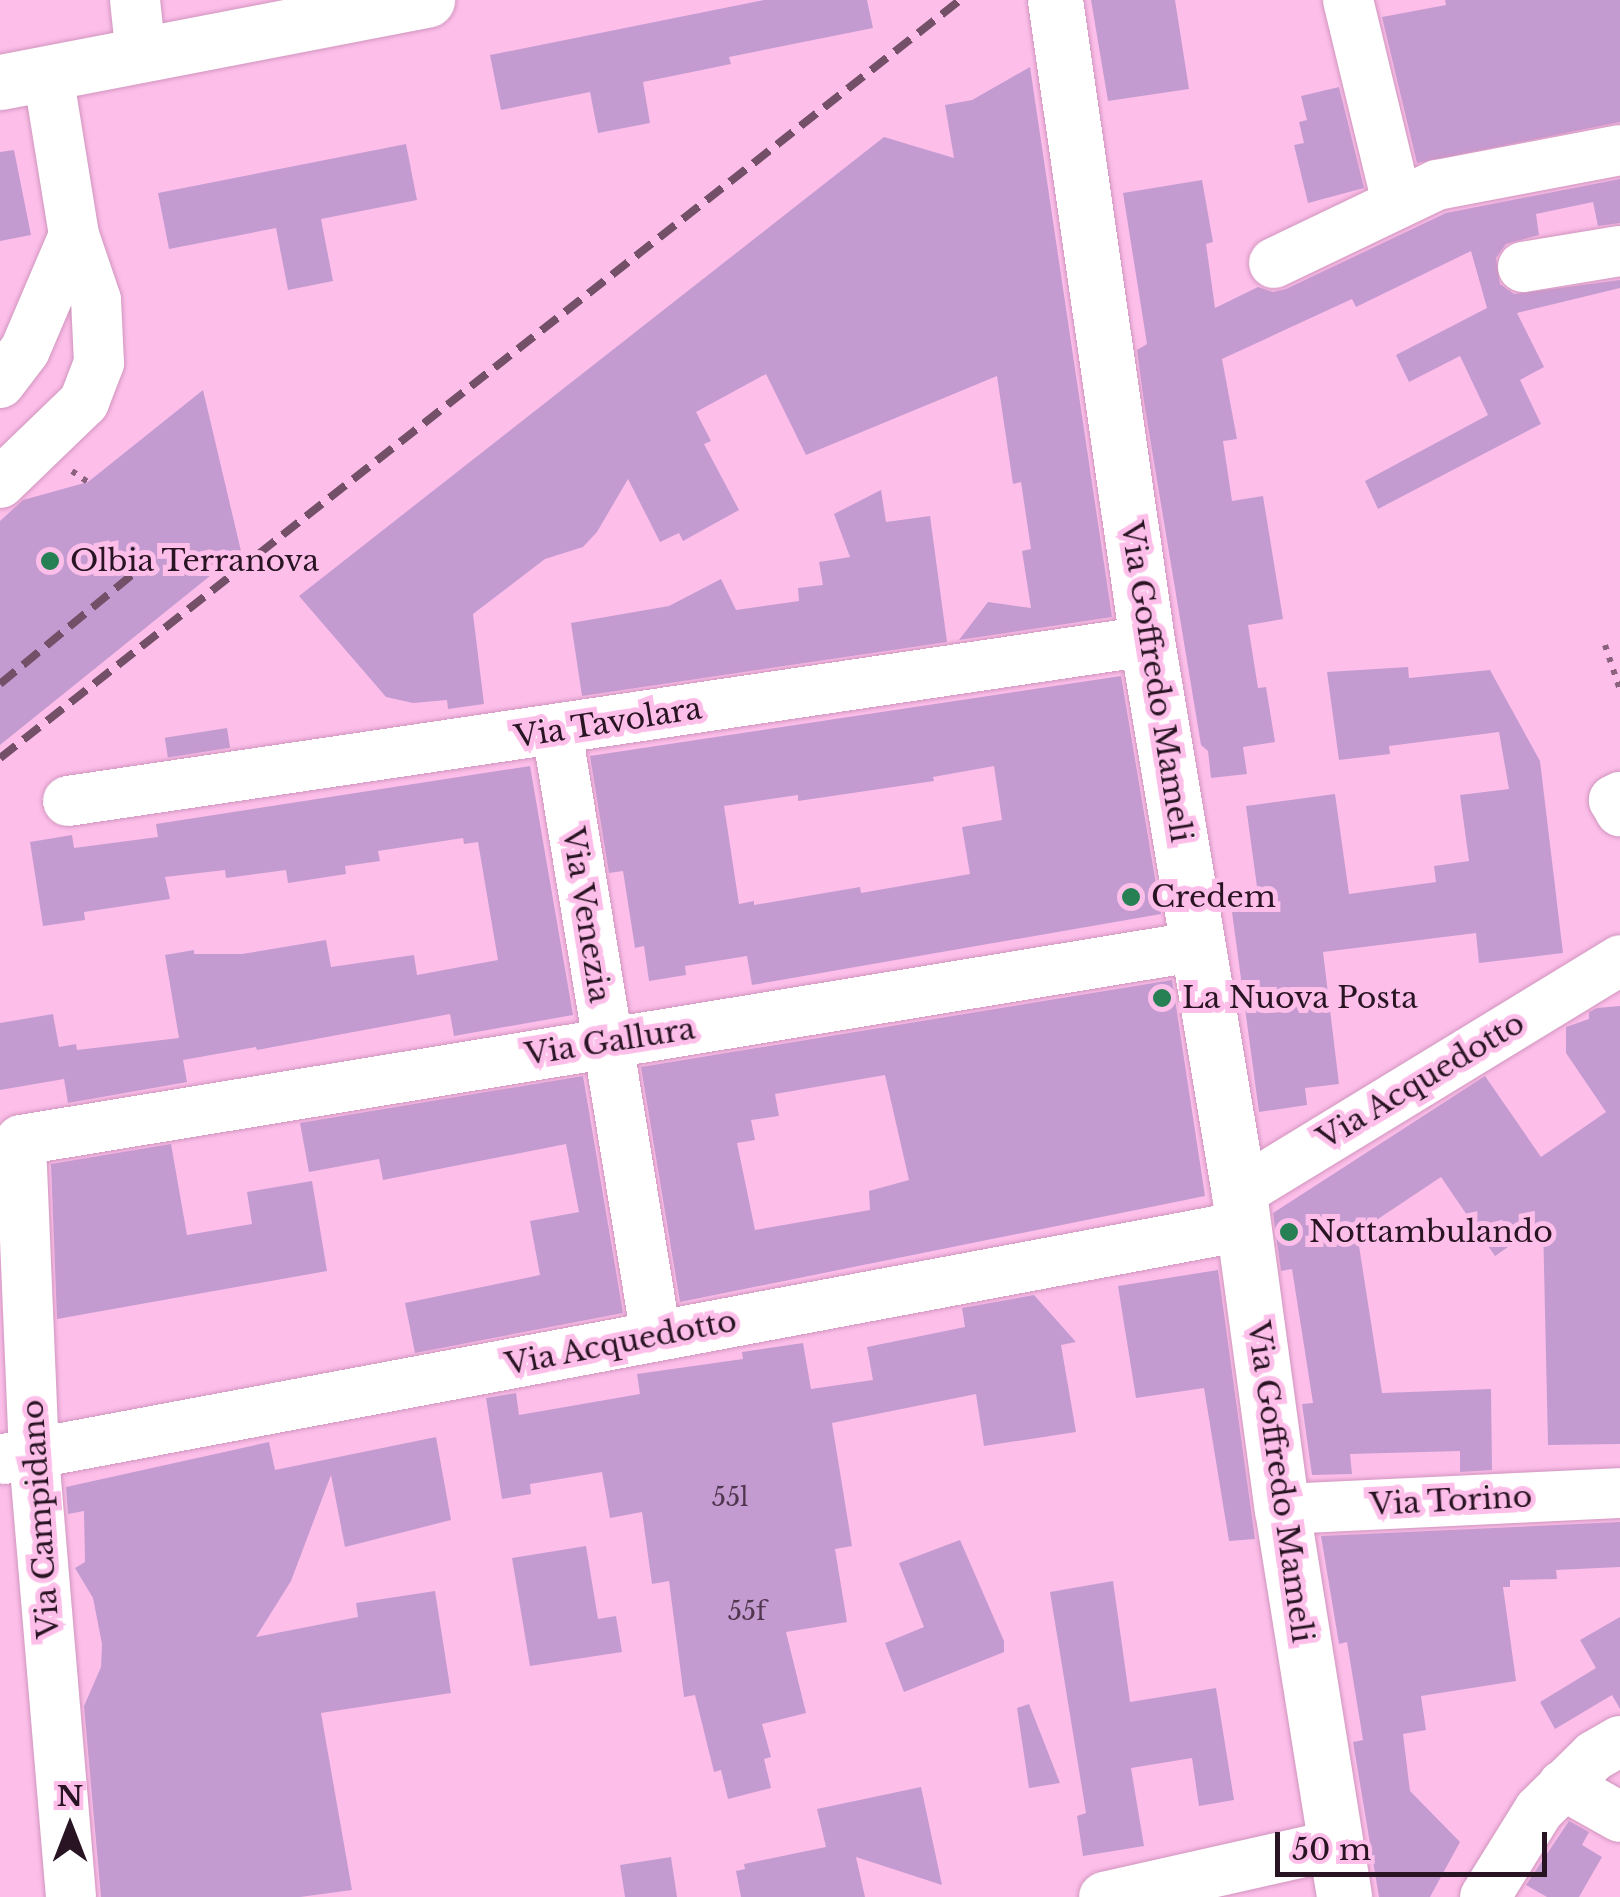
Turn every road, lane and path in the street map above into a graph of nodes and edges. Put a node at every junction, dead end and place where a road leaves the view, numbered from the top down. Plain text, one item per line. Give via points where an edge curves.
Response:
1 (135, 0) edge
2 (427, 0) edge
3 (1055, 0) edge
4 (1348, 0) edge
5 (315, 10) edge
6 (141, 56) junction
7 (24, 78) edge
8 (1620, 150) edge
9 (1398, 203) junction
10 (74, 235) junction
11 (1620, 251) edge
12 (1274, 263) dead end
13 (1523, 268) dead end
14 (0, 383) edge
15 (0, 484) edge
16 (1147, 641) junction
17 (1604, 645) dead end
18 (1620, 690) edge
19 (557, 731) junction
20 (1620, 796) edge
21 (68, 802) dead end
22 (1620, 812) edge
23 (1199, 946) junction
24 (1614, 972) edge
25 (606, 1042) junction
26 (21, 1140) joint
27 (1241, 1209) junction
28 (656, 1336) junction
29 (17, 1457) edge
30 (1620, 1493) edge
31 (1282, 1508) junction
32 (1620, 1741) edge
33 (1563, 1785) junction
34 (1620, 1817) edge
35 (1340, 1871) edge
36 (72, 1897) edge
37 (1104, 1897) edge
38 (1485, 1897) edge

1 - 6 street
2 - 5 main road
3 - 16 main road, Via Goffredo Mameli
4 - 9 street
5 - 6 main road
6 - 7 main road
7 - 10 street
8 - 9 street via 1436,185
9 - 12 street
10 - 14 street via 25,350
10 - 15 street via 96,300 99,362 84,402
11 - 13 street
16 - 19 street, Via Tavolara
16 - 23 main road, Via Goffredo Mameli
17 - 18 path
19 - 21 street, Via Tavolara
19 - 25 street, Via Venezia
20 - 22 street via 1614,800
23 - 25 street, Via Gallura
23 - 27 main road, Via Goffredo Mameli
24 - 27 street, Via Acquedotto
25 - 26 street, Via Gallura
25 - 28 street, Via Venezia
26 - 29 street, Via Campidano
27 - 28 street, Via Acquedotto
27 - 31 main road, Via Goffredo Mameli
28 - 29 street, Via Acquedotto
29 - 36 street, Via Campidano
30 - 31 street, Via Torino
31 - 35 main road, Via Goffredo Mameli
32 - 33 street
33 - 34 street
33 - 38 street via 1539,1810
35 - 37 street

